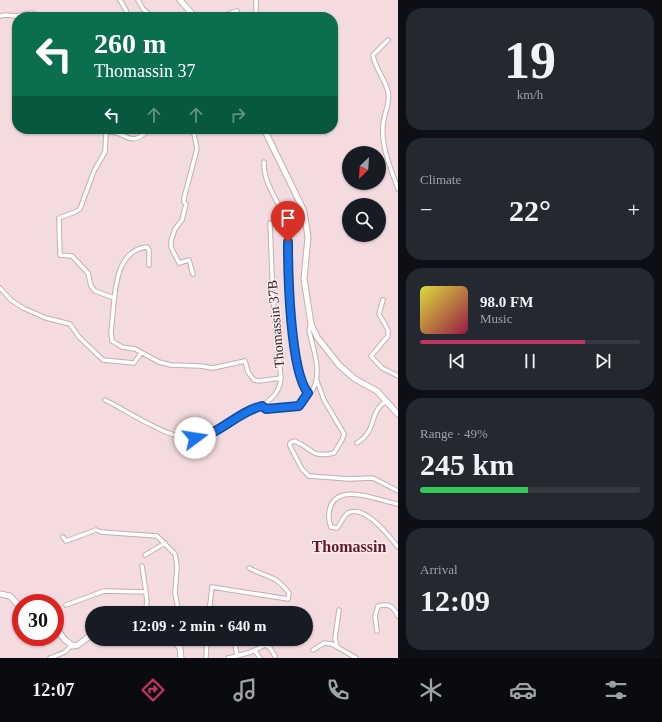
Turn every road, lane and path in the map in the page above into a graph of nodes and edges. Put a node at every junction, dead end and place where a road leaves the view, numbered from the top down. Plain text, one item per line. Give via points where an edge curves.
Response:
1 (120, 0) edge
2 (138, 0) edge
3 (180, 0) edge
4 (256, 0) edge
5 (238, 11) dead end
6 (126, 12) edge
7 (147, 12) edge
8 (191, 12) edge
9 (235, 12) edge
10 (256, 12) edge
11 (0, 16) edge
12 (12, 16) edge
13 (388, 40) dead end
14 (105, 134) edge
15 (116, 134) edge
16 (145, 134) edge
17 (194, 134) edge
18 (266, 134) edge
19 (264, 162) dead end
20 (398, 189) edge
21 (270, 223) dead end
22 (148, 265) dead end
23 (193, 274) dead end
24 (0, 288) edge
25 (114, 298) junction
26 (383, 300) dead end
27 (311, 324) junction
28 (141, 353) junction
29 (398, 370) edge
30 (396, 375) edge
31 (281, 378) junction
32 (317, 381) junction
33 (308, 393) junction
34 (105, 400) dead end
35 (386, 401) junction
36 (262, 406) junction
37 (398, 414) edge
38 (357, 442) dead end
39 (398, 491) edge
40 (398, 504) edge
41 (63, 537) dead end
42 (165, 544) junction
43 (398, 547) edge
44 (144, 555) dead end
45 (142, 566) dead end
46 (249, 568) dead end
47 (146, 592) junction
48 (0, 594) edge
49 (12, 598) edge
50 (66, 605) dead end
51 (146, 606) edge
52 (178, 606) edge
53 (210, 606) edge
54 (339, 610) dead end
55 (398, 616) edge
56 (377, 631) dead end
57 (64, 637) edge
58 (85, 640) edge
59 (71, 646) junction
60 (180, 646) edge
61 (207, 646) edge
62 (235, 646) edge
63 (338, 647) junction
64 (313, 650) dead end
65 (255, 651) junction
66 (237, 656) junction
67 (275, 656) dead end
68 (50, 658) edge
69 (181, 658) edge
70 (206, 658) edge
71 (228, 658) edge
72 (260, 658) edge
73 (356, 658) edge

1 - 6 street
2 - 7 street
3 - 8 main road
4 - 10 street
5 - 9 street
11 - 12 street
13 - 20 street via 373,55 374,63 388,92 383,134
14 - 25 street via 105,152 94,171 80,209 59,218 60,256 72,256 88,273 95,291
15 - 16 street via 136,140
17 - 23 street via 196,148 184,198 186,204 182,220 175,229 171,241 171,247 179,263 189,260
18 - 27 main road via 304,211 308,238 304,279
19 - 33 street via 264,173 287,227 289,300 298,366 303,387
21 - 31 street, Thomassin 37B via 273,299
22 - 25 street via 147,247 133,250 120,266
24 - 28 street via 23,308 46,318 70,324 79,337 103,360 134,363
25 - 28 street via 112,341 122,348 135,349
26 - 30 street via 379,314 388,330 388,336 371,356 382,368
27 - 32 street via 309,330 317,367
27 - 35 main road via 317,337 339,365 355,379 371,386
28 - 31 street via 171,365 213,368 245,361 254,380
29 - 30 street
31 - 36 street via 274,397
32 - 33 street
32 - 39 street via 324,400 344,434 334,453 326,455 317,455 294,441 290,443 302,469 309,476 373,478
33 - 36 street via 299,406 266,409
34 - 36 street via 169,434 192,438 212,434 250,409
35 - 37 main road
35 - 38 street via 378,408 368,435
40 - 43 street via 346,494 336,499 328,518 334,529 349,512 364,515 381,526
41 - 42 street via 66,541 96,530 157,536
42 - 44 street
42 - 52 street via 175,554
45 - 47 street
46 - 53 street via 270,575 289,593 288,599 212,587
47 - 50 street via 104,591
47 - 51 street
48 - 49 main road
54 - 63 street via 335,638
55 - 56 street via 391,606 378,606 375,616
57 - 59 main road
58 - 59 main road via 78,645
59 - 68 street
60 - 69 main road
61 - 70 street
62 - 66 street
63 - 64 street via 324,643
63 - 73 street
65 - 66 street
65 - 67 street via 265,645
65 - 72 street
66 - 71 street

